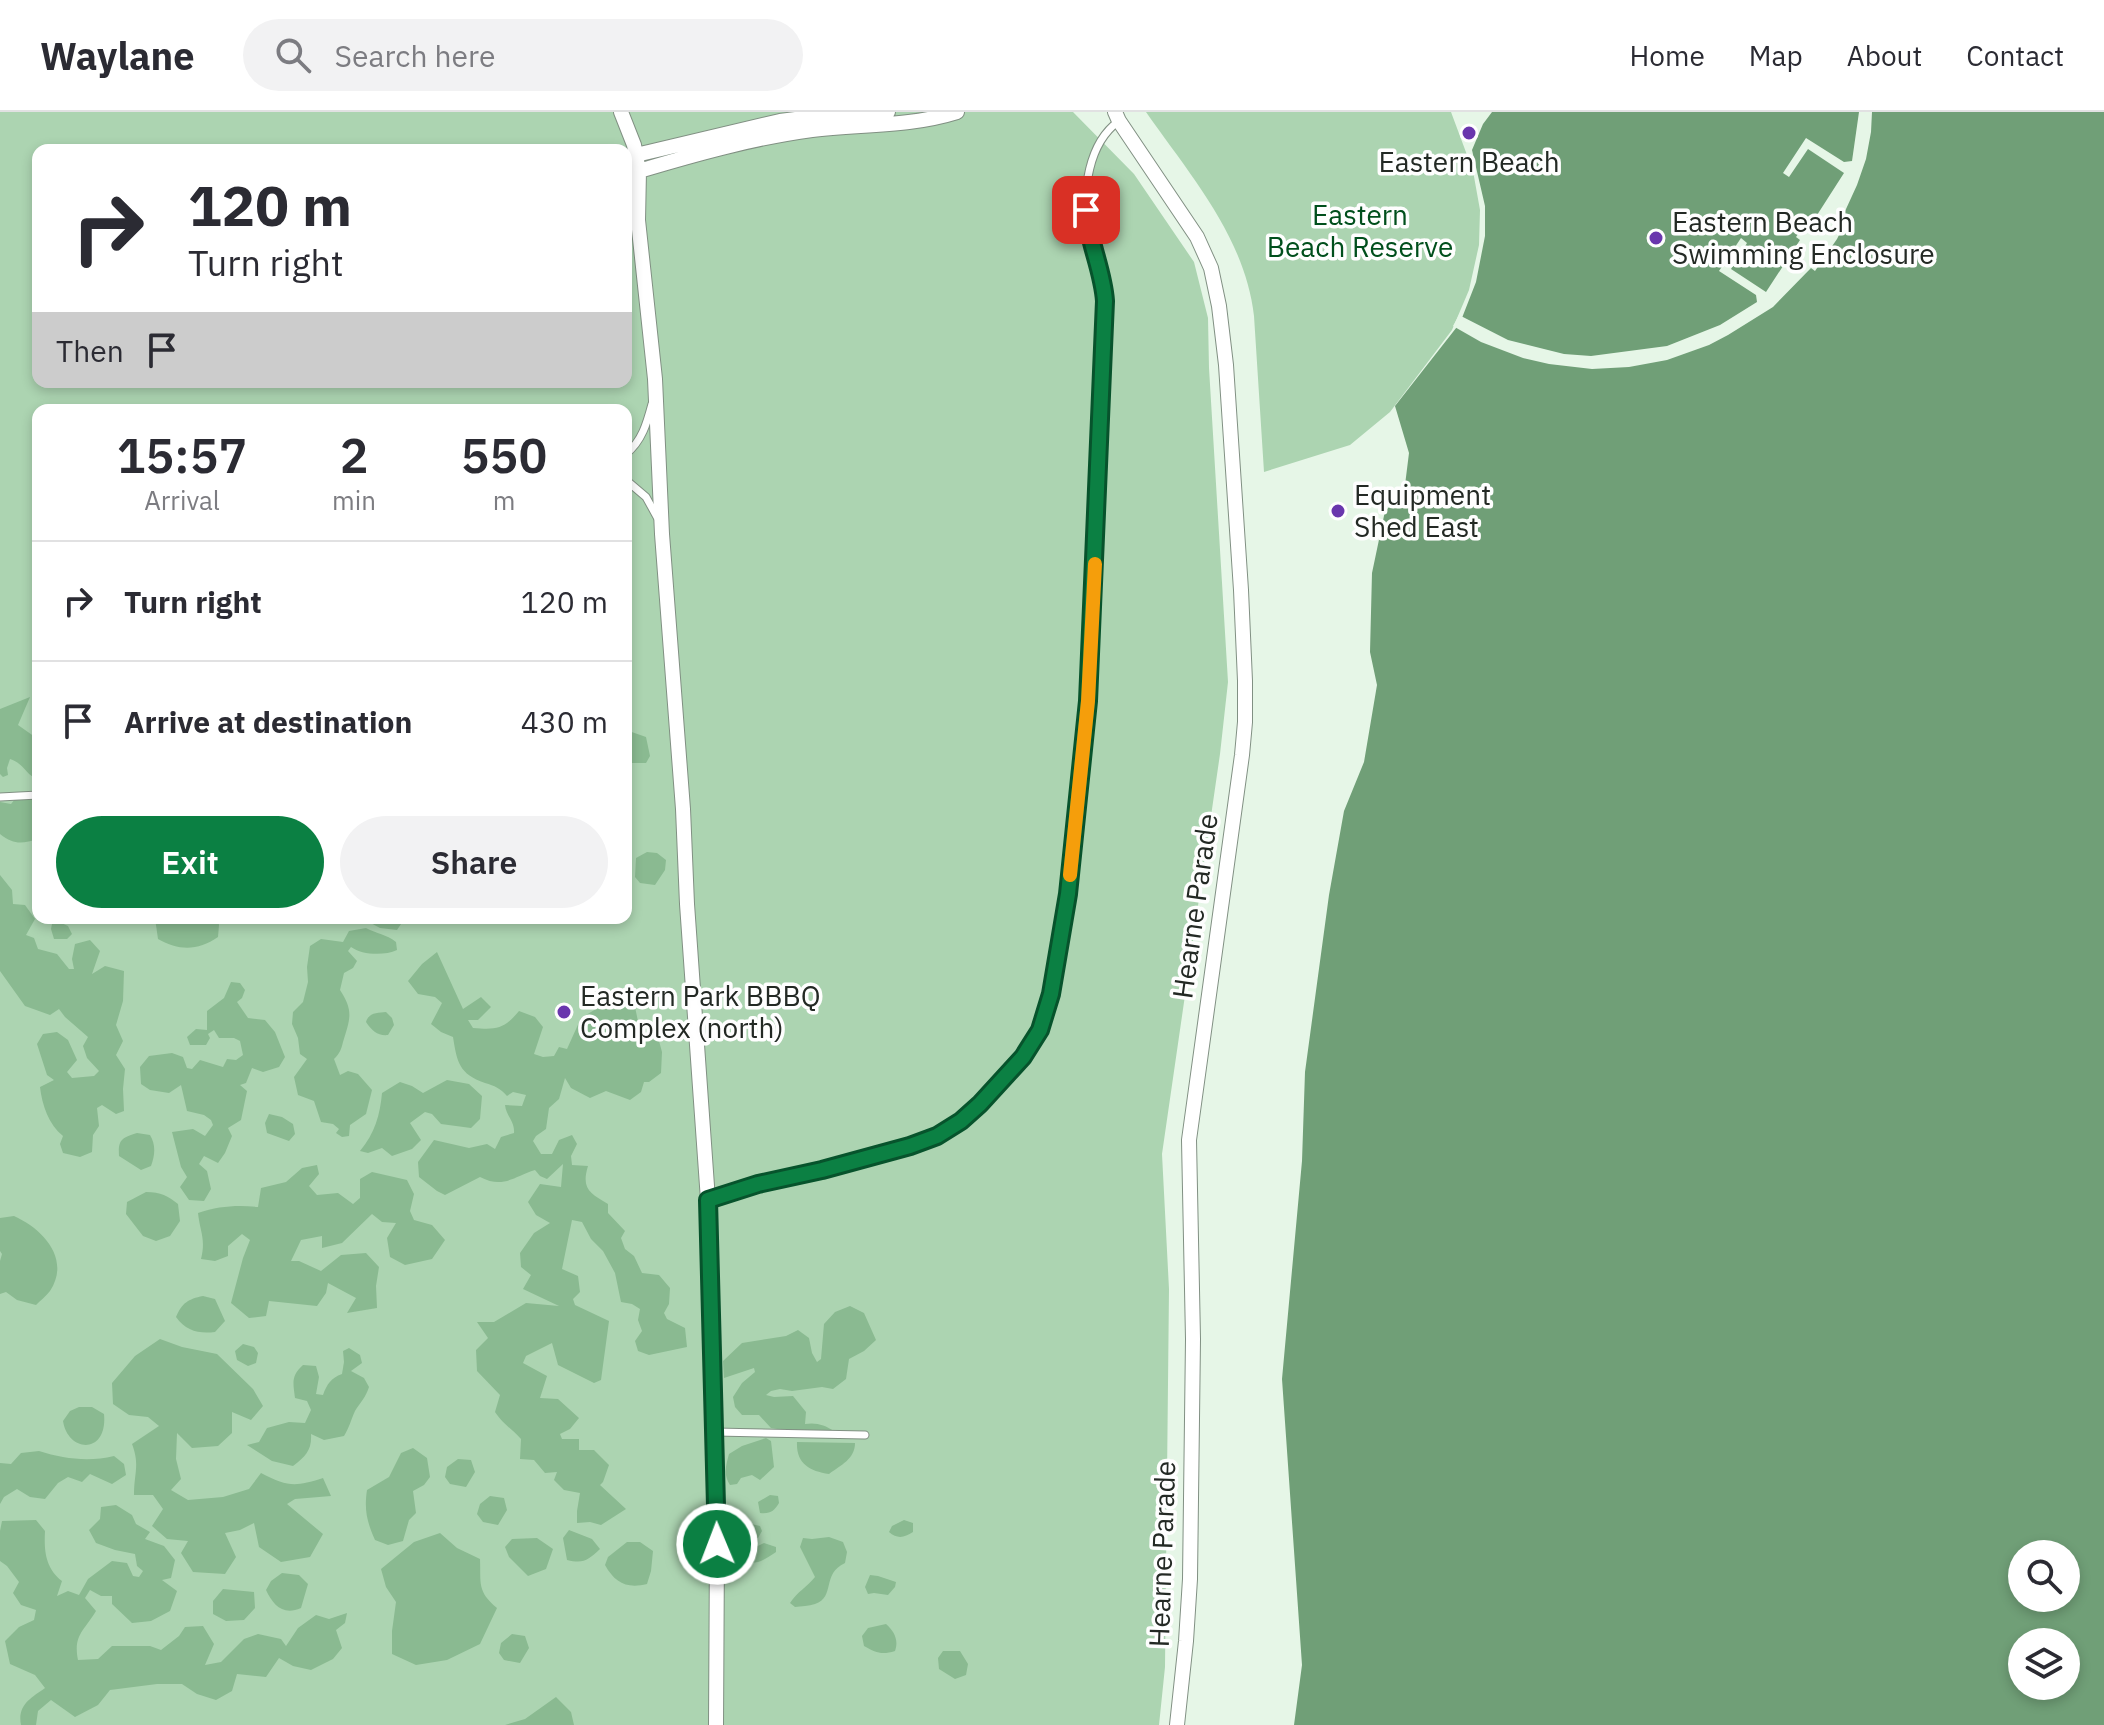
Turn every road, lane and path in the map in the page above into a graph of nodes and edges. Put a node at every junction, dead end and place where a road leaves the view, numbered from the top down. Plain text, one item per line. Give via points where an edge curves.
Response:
1 (621, 112) edge
2 (888, 112) edge
3 (957, 112) edge
4 (1114, 115) edge
5 (636, 155) junction
6 (639, 171) junction
7 (655, 379) junction
8 (632, 448) edge
9 (632, 485) edge
10 (662, 534) junction
11 (32, 795) edge
12 (0, 797) edge
13 (708, 1200) junction
14 (715, 1432) junction
15 (865, 1435) dead end
16 (716, 1725) edge
17 (1177, 1725) edge

1 - 5 street
2 - 5 street via 780,121
3 - 6 street via 908,123 774,136
4 - 13 lane via 1097,148 1086,200 1105,301 1089,685 1068,894 1043,1023 1023,1057 980,1104 937,1136
4 - 17 street, Hearne Parade via 1197,237 1216,288 1226,365 1244,650 1242,755 1189,1140 1190,1579
5 - 6 street
6 - 7 street via 638,220
7 - 8 lane via 645,429
7 - 10 street
9 - 10 lane via 654,510
10 - 13 street
11 - 12 lane
13 - 14 street
14 - 15 lane
14 - 16 street

